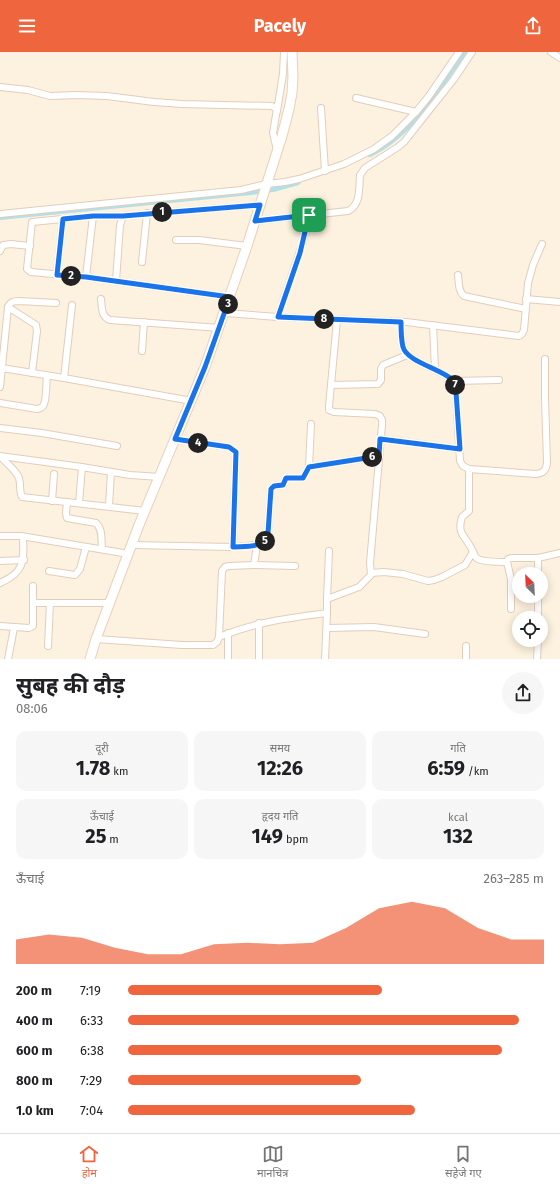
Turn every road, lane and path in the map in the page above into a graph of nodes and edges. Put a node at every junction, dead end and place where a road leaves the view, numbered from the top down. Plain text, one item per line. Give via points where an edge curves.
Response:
1 (284, 52) edge
2 (292, 52) edge
3 (456, 52) edge
4 (459, 52) edge
5 (472, 52) edge
6 (551, 52) edge
7 (560, 58) edge
8 (0, 87) edge
9 (356, 98) dead end
10 (321, 108) dead end
11 (277, 112) junction
12 (416, 112) junction
13 (277, 150) junction
14 (325, 171) junction
15 (266, 186) junction
16 (261, 202) junction
17 (0, 214) edge
18 (147, 214) junction
19 (309, 215) junction
20 (93, 216) junction
21 (123, 216) junction
22 (63, 219) junction
23 (255, 221) junction
24 (176, 240) dead end
25 (542, 244) dead end
26 (30, 246) junction
27 (247, 246) junction
28 (0, 251) edge
29 (142, 262) dead end
30 (57, 275) junction
31 (458, 275) dead end
32 (86, 277) junction
33 (116, 281) junction
34 (230, 297) junction
35 (101, 299) dead end
36 (526, 299) junction
37 (560, 302) edge
38 (56, 303) dead end
39 (72, 304) dead end
40 (8, 307) junction
41 (526, 309) junction
42 (225, 313) junction
43 (278, 317) junction
44 (337, 320) junction
45 (144, 322) junction
46 (401, 322) junction
47 (433, 325) junction
48 (220, 328) junction
49 (142, 351) dead end
50 (407, 354) junction
51 (545, 359) dead end
52 (2, 368) junction
53 (435, 369) junction
54 (32, 372) junction
55 (47, 376) junction
56 (64, 378) junction
57 (499, 380) dead end
58 (454, 381) junction
59 (331, 385) junction
60 (0, 387) edge
61 (192, 401) junction
62 (0, 403) edge
63 (311, 424) dead end
64 (0, 428) edge
65 (175, 439) junction
66 (380, 439) junction
67 (117, 446) dead end
68 (460, 449) junction
69 (0, 456) edge
70 (379, 456) junction
71 (82, 467) junction
72 (309, 467) junction
73 (469, 469) junction
74 (111, 472) junction
75 (54, 474) dead end
76 (160, 477) junction
77 (52, 500) junction
78 (67, 502) junction
79 (79, 503) junction
80 (109, 506) junction
81 (145, 511) junction
82 (0, 536) edge
83 (24, 537) junction
84 (132, 545) junction
85 (257, 545) junction
86 (86, 547) junction
87 (233, 547) junction
88 (102, 550) junction
89 (329, 551) dead end
90 (473, 552) junction
91 (560, 553) edge
92 (128, 554) junction
93 (538, 558) junction
94 (24, 560) junction
95 (0, 561) edge
96 (507, 562) junction
97 (254, 565) junction
98 (295, 566) dead end
99 (538, 567) edge
100 (49, 571) dead end
101 (371, 573) junction
102 (0, 583) edge
103 (33, 586) dead end
104 (327, 600) junction
105 (33, 603) junction
106 (50, 603) junction
107 (110, 603) junction
108 (511, 609) dead end
109 (327, 612) junction
110 (0, 620) edge
111 (260, 623) junction
112 (0, 626) edge
113 (14, 628) junction
114 (327, 628) junction
115 (228, 634) junction
116 (425, 634) dead end
117 (219, 637) junction
118 (96, 639) junction
119 (48, 646) dead end
120 (466, 646) dead end
121 (538, 647) edge
122 (8, 659) edge
123 (90, 659) edge
124 (228, 659) edge
125 (259, 659) edge
126 (325, 659) edge
127 (466, 659) edge
128 (537, 659) edge

1 - 11 street
2 - 13 main road via 292,93
3 - 4 street
4 - 12 street
5 - 19 street via 404,142 362,171 355,206 348,211
6 - 7 street
8 - 11 street via 24,89 50,96 107,96 182,104 272,106
9 - 12 street
10 - 14 street
11 - 13 street via 273,133
12 - 14 street via 379,146
13 - 15 main road
14 - 15 street
15 - 16 main road
15 - 17 street
16 - 18 street
16 - 23 main road
18 - 21 street
18 - 29 street
19 - 23 street
19 - 43 street
20 - 21 street
20 - 22 street
20 - 32 street
21 - 33 street via 120,225
22 - 26 street via 32,222
22 - 30 street
23 - 27 main road
24 - 27 street
25 - 36 street via 530,274
26 - 28 street via 7,244
26 - 30 street via 28,271
27 - 34 main road
30 - 32 street
31 - 41 street via 459,289 464,296
32 - 33 street
33 - 34 street
34 - 42 main road
35 - 45 street via 106,319
36 - 37 street
36 - 41 street
38 - 40 street via 19,300 13,301
39 - 56 street
40 - 52 street
40 - 54 street via 34,322 38,328
41 - 47 street via 524,330 518,336
42 - 43 street
42 - 48 main road
43 - 44 street
44 - 46 street
44 - 59 street
45 - 48 street
45 - 49 street
46 - 47 street
46 - 50 street via 403,348
47 - 53 street
48 - 61 main road
50 - 53 street
50 - 59 street via 383,365 378,384
51 - 73 street via 546,470 536,474
52 - 54 street
52 - 60 street
53 - 58 street
54 - 55 street
55 - 56 street
55 - 62 street via 44,402 40,408
56 - 61 street
57 - 58 street
58 - 68 street
59 - 66 street via 329,410 380,416
61 - 65 main road
63 - 72 street
64 - 67 street
65 - 76 main road
65 - 87 street via 229,447 236,452
66 - 68 street
66 - 70 street
68 - 73 street via 460,461
69 - 71 street
69 - 77 street via 17,475 22,497
70 - 72 street
70 - 101 street
71 - 74 street
71 - 79 street
72 - 85 street via 303,478 286,478 283,485 272,487 267,539
73 - 90 street via 469,511 462,517 461,530
74 - 76 street
74 - 80 street
75 - 77 street
76 - 81 main road
77 - 78 street
78 - 79 street
78 - 88 street via 67,518 98,524
79 - 80 street
80 - 81 street
81 - 84 main road
82 - 83 street
83 - 86 street
83 - 94 street
84 - 87 street
84 - 92 main road
85 - 87 street
85 - 97 street
86 - 88 street
86 - 100 street via 80,569 75,575
88 - 92 street
89 - 104 street
90 - 96 street via 478,559
90 - 101 street via 465,566 434,580 428,581 403,574
91 - 93 street
92 - 107 main road
93 - 96 street via 511,558
93 - 99 street
94 - 95 street
94 - 102 street via 14,575
96 - 108 street via 511,579
97 - 98 street
97 - 117 street via 229,566 223,569
101 - 104 street via 359,587
103 - 105 street
104 - 109 street
105 - 106 street
105 - 113 street via 33,626
106 - 107 street
106 - 119 street
107 - 118 main road
109 - 111 street
109 - 114 street
110 - 112 street
111 - 115 street
111 - 125 street
112 - 113 street
113 - 122 street
114 - 116 street via 380,627
114 - 126 street
115 - 117 street
115 - 124 street
117 - 118 street via 213,645
118 - 123 main road
120 - 127 street
121 - 128 street

